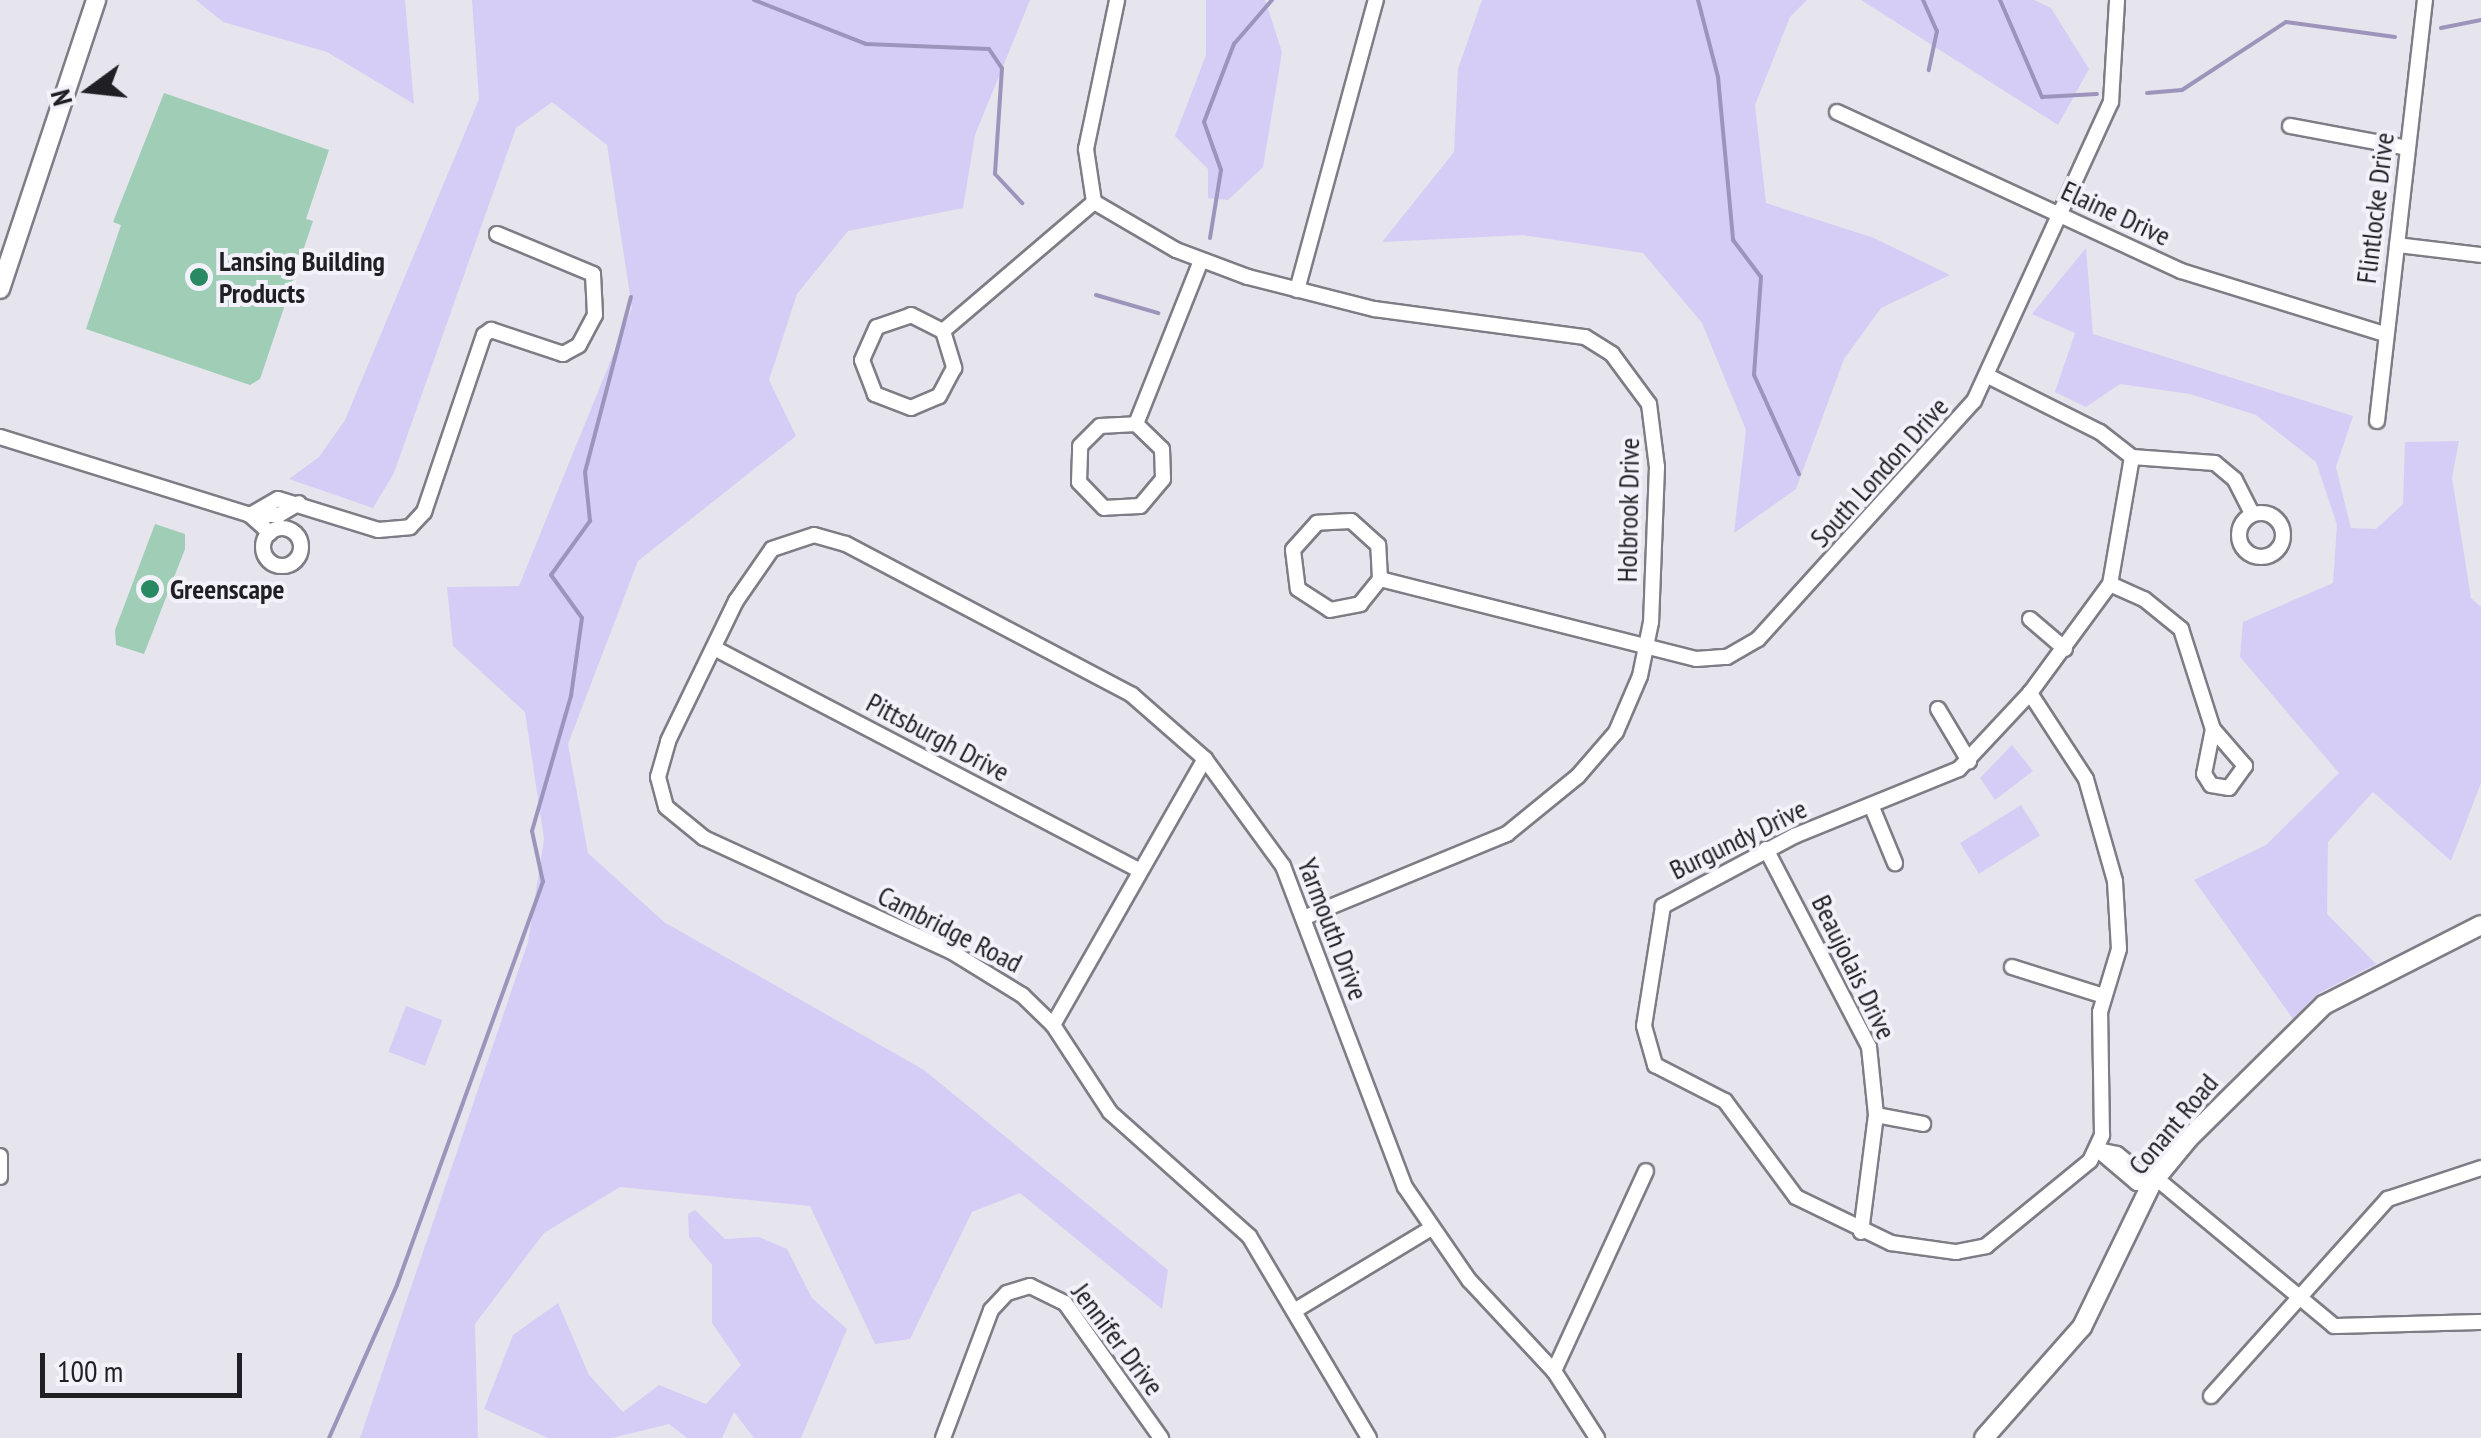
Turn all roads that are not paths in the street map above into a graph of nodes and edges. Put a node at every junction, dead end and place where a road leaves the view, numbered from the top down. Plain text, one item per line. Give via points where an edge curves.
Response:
1 (96, 0) edge
2 (1117, 0) edge
3 (1376, 0) edge
4 (2117, 0) edge
5 (2424, 0) edge
6 (1836, 112) dead end
7 (2290, 126) dead end
8 (2407, 148) junction
9 (1094, 202) junction
10 (2062, 216) junction
11 (496, 234) dead end
12 (2397, 245) junction
13 (2481, 255) edge
14 (1201, 261) junction
15 (0, 289) edge
16 (1297, 290) junction
17 (943, 331) junction
18 (2385, 334) junction
19 (1988, 376) junction
20 (2377, 421) dead end
21 (1136, 424) junction
22 (0, 437) edge
23 (2132, 457) junction
24 (2252, 514) dead end
25 (250, 515) junction
26 (270, 532) dead end
27 (1380, 580) junction
28 (2110, 584) junction
29 (2030, 619) dead end
30 (714, 648) junction
31 (2065, 648) junction
32 (1646, 651) junction
33 (2030, 693) junction
34 (1938, 709) dead end
35 (2214, 729) dead end
36 (1206, 760) junction
37 (1968, 760) junction
38 (1871, 805) junction
39 (1766, 850) junction
40 (1895, 864) dead end
41 (1139, 870) junction
42 (1306, 917) junction
43 (2481, 925) edge
44 (2012, 967) dead end
45 (2101, 995) junction
46 (1054, 1025) junction
47 (1876, 1115) junction
48 (1923, 1124) dead end
49 (2098, 1150) junction
50 (0, 1156) edge
51 (2481, 1168) edge
52 (1646, 1171) dead end
53 (0, 1177) edge
54 (2154, 1180) junction
55 (1430, 1229) junction
56 (1861, 1232) junction
57 (2294, 1297) junction
58 (1294, 1311) junction
59 (2481, 1322) edge
60 (1554, 1371) junction
61 (2211, 1396) dead end
62 (943, 1438) edge
63 (1161, 1438) edge
64 (1370, 1438) edge
65 (1597, 1438) edge
66 (1984, 1438) edge

1 - 15 street
2 - 9 street via 1086,149
3 - 16 street
4 - 10 street, South London Drive via 2111,102
5 - 8 street, Flintlocke Drive
6 - 10 street, Elaine Drive
7 - 8 street
8 - 12 street, Flintlocke Drive
9 - 14 street, Holbrook Drive
9 - 17 street
10 - 18 street, Elaine Drive via 2226,288
10 - 19 street, South London Drive
11 - 25 street via 593,274 595,314 578,345 563,354 491,330 484,334 424,512 410,527 378,530 278,499
12 - 13 street
12 - 18 street, Flintlocke Drive
14 - 16 street, Holbrook Drive
14 - 21 street
16 - 32 street, Holbrook Drive via 1407,314 1562,331 1612,354 1641,390 1656,434
17 - 17 street via 911,315 877,327 862,360 875,394 911,408 939,396 954,368
18 - 20 street, Flintlocke Drive
19 - 23 street via 2100,432
19 - 32 street, South London Drive via 1946,441 1758,640 1716,659
21 - 21 street via 1162,450 1160,486 1133,509 1104,508 1078,482 1080,446 1100,426
22 - 25 street
23 - 24 street via 2216,463 2235,480
23 - 28 street, Burgundy Drive
25 - 26 street
27 - 27 street via 1360,604 1322,608 1294,582 1293,550 1316,524 1351,521 1378,544
27 - 32 street, South London Drive
28 - 31 street, Burgundy Drive
28 - 35 street via 2144,598 2181,629
29 - 31 street
30 - 36 street, Yarmouth Drive via 772,549 798,536 829,537 1118,687
30 - 41 street, Pittsburgh Drive
30 - 46 street, Cambridge Road via 660,760 660,792 675,819 983,968
31 - 33 street, Burgundy Drive
32 - 42 street, Holbrook Drive via 1616,732 1530,818 1415,878
33 - 37 street, Burgundy Drive
33 - 45 street via 2076,759 2103,825 2119,934
34 - 37 street
36 - 41 street
36 - 42 street, Yarmouth Drive via 1270,843
37 - 38 street, Burgundy Drive
38 - 39 street, Burgundy Drive
38 - 40 street
39 - 47 street, Beaujolais Drive via 1863,1030
39 - 56 street, Burgundy Drive via 1663,906 1644,1047 1655,1065 1725,1101 1796,1197
41 - 46 street
42 - 55 street, Yarmouth Drive via 1372,1112
43 - 54 street, Conant Road via 2324,1005
44 - 45 street
45 - 49 street
46 - 58 street, Cambridge Road via 1110,1112 1236,1220
47 - 48 street
47 - 56 street, Beaujolais Drive
49 - 54 street via 2117,1154
49 - 56 street, Burgundy Drive via 2035,1212 1986,1246 1937,1252
50 - 53 street
51 - 57 street via 2398,1192
52 - 60 street
54 - 57 street
54 - 66 street, Conant Road via 2082,1327
55 - 58 street
55 - 60 street, Yarmouth Drive
57 - 59 street via 2351,1331
57 - 61 street
58 - 64 street, Cambridge Road
60 - 65 street, Yarmouth Drive
62 - 63 street, Jennifer Drive via 991,1310 1007,1293 1030,1286 1065,1303

